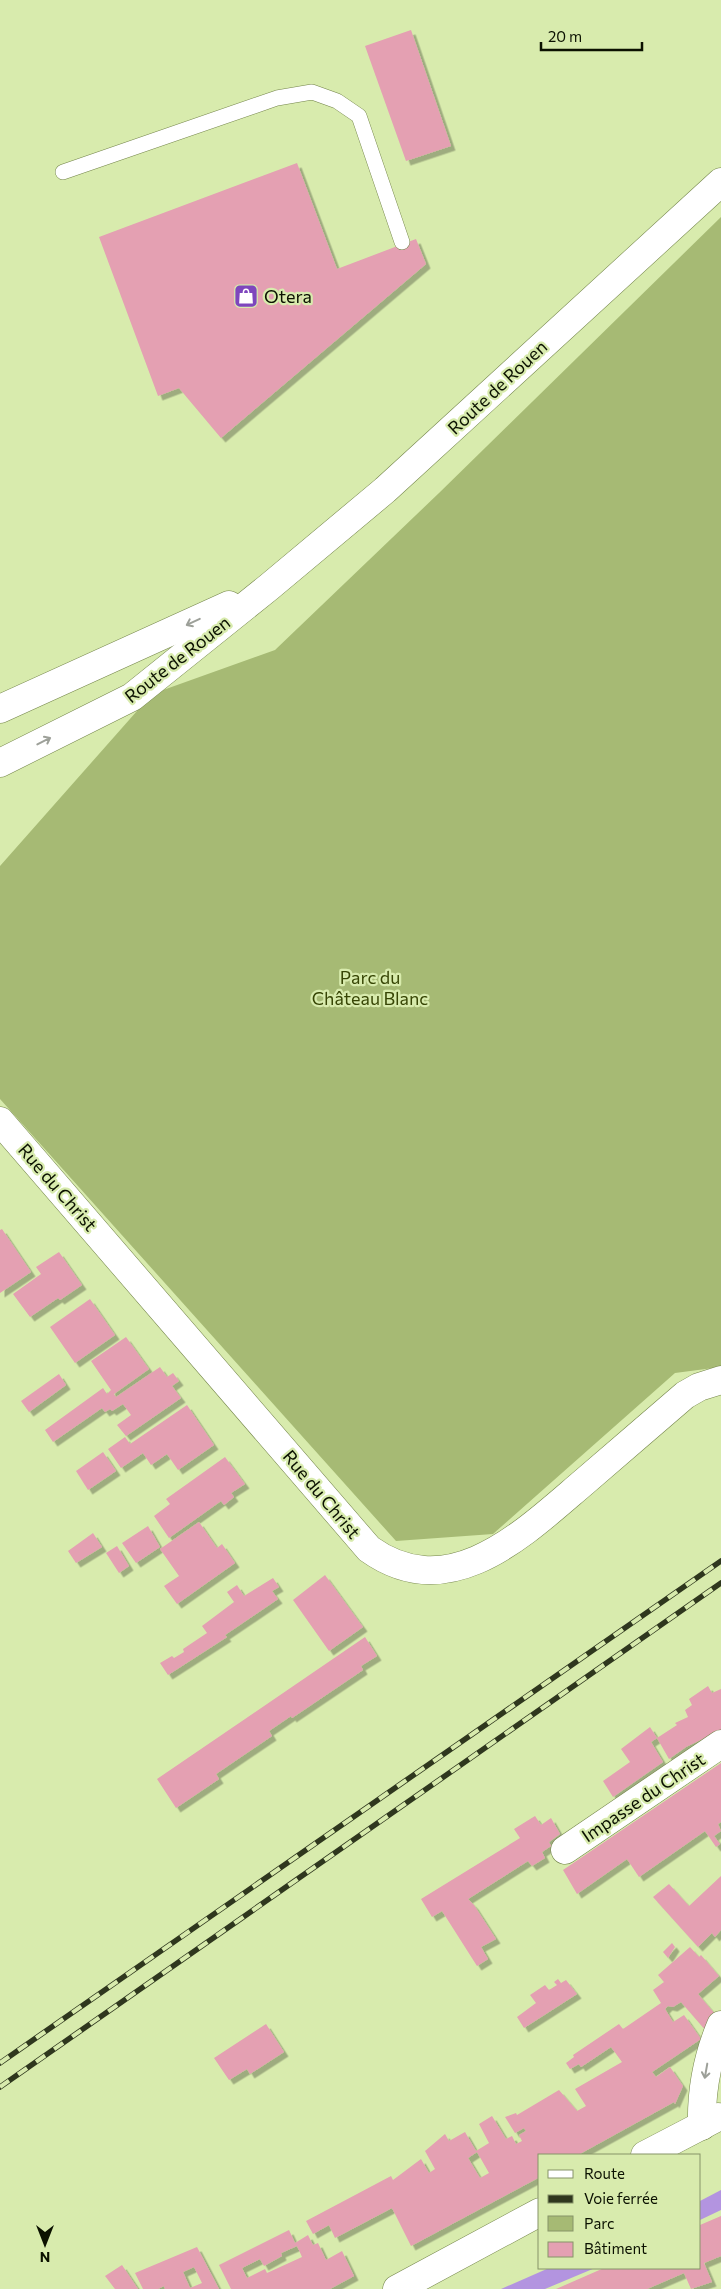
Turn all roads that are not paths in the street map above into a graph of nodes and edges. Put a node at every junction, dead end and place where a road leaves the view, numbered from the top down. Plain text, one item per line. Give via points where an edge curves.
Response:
1 (63, 172) dead end
2 (721, 182) edge
3 (402, 242) dead end
4 (269, 587) junction
5 (0, 709) edge
6 (0, 763) edge
7 (0, 1121) edge
8 (721, 1380) edge
9 (721, 1744) edge
10 (565, 1850) dead end
11 (721, 2025) edge
12 (712, 2120) edge
13 (648, 2154) edge
14 (538, 2213) edge
15 (397, 2289) edge

1 - 3 lane via 277,98 312,92 337,101 359,116
2 - 4 street, Route de Rouen via 386,490
4 -> 5 street, Route de Rouen
6 -> 4 street, Route de Rouen via 132,697
7 - 8 street, Rue du Christ via 369,1549 399,1566 440,1570 464,1566 485,1557 538,1521 685,1395
9 - 10 street, Impasse du Christ
11 -> 12 street via 702,2090
12 - 13 street
14 - 15 street

